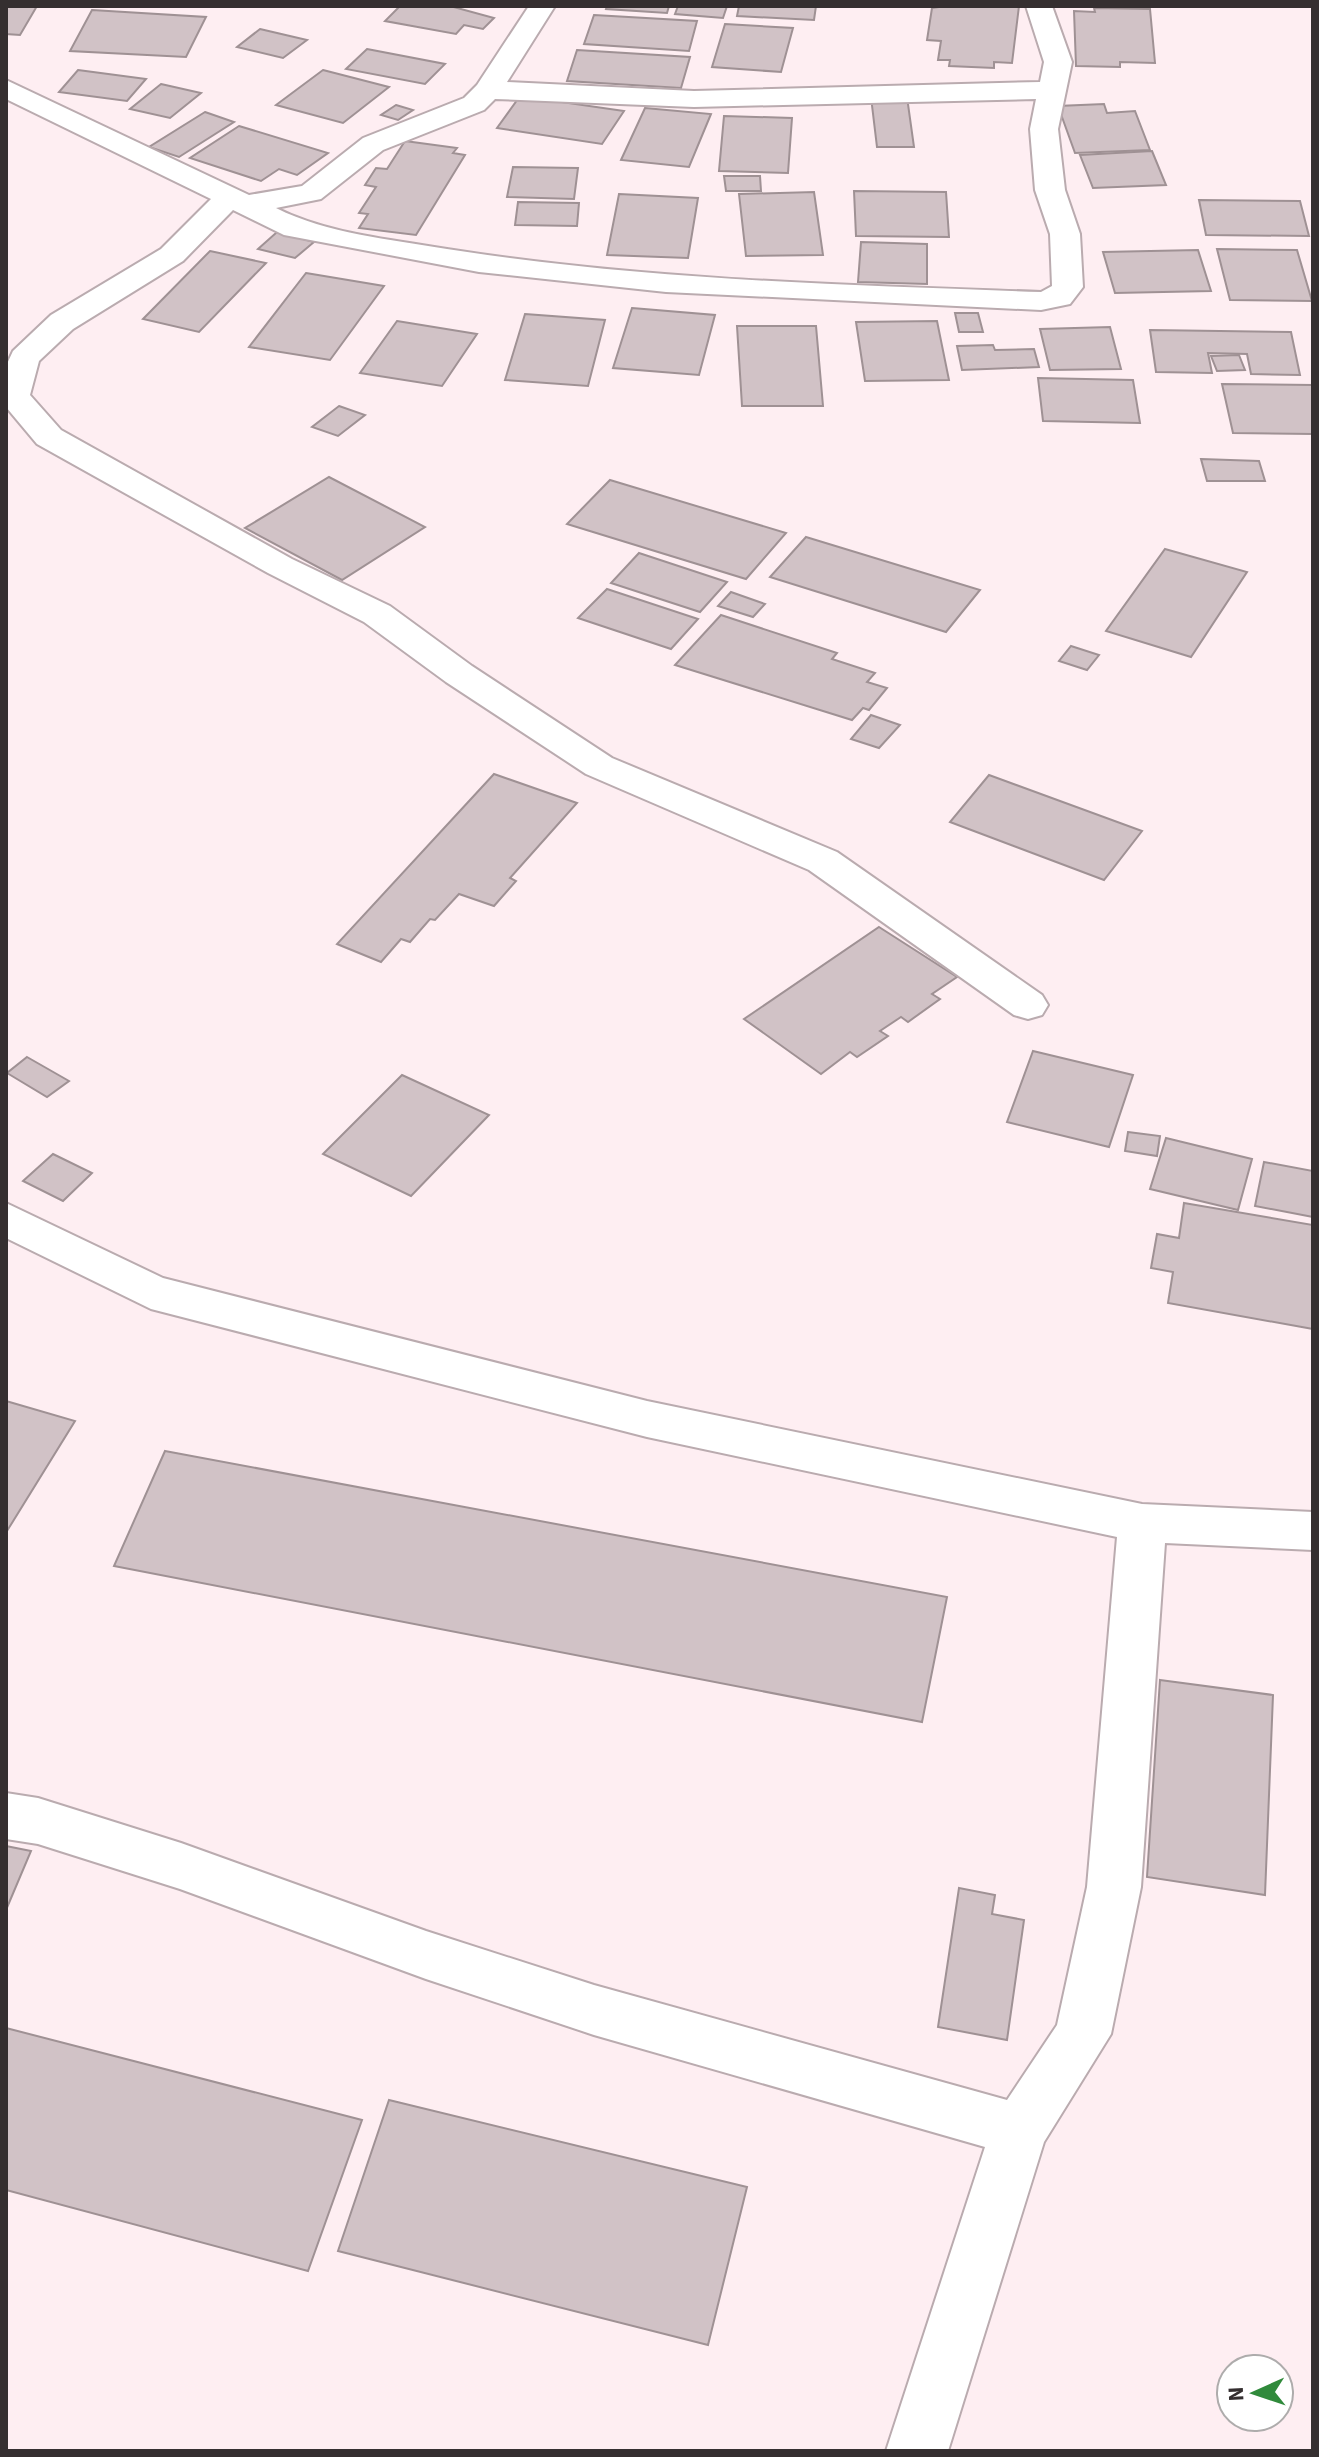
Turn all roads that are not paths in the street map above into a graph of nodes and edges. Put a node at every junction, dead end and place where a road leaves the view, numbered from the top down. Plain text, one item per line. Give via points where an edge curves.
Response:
1 (542, 6) edge
2 (1039, 6) edge
3 (6, 88) edge
4 (488, 90) junction
5 (1053, 90) junction
6 (239, 200) junction
7 (1028, 1005) dead end
8 (6, 1219) edge
9 (1142, 1523) junction
10 (1313, 1531) edge
11 (6, 1816) edge
12 (1019, 2130) junction
13 (917, 2451) edge

1 - 4 street
2 - 5 street via 1058,62
3 - 6 street
4 - 5 street via 694,99
4 - 6 street via 474,104 373,144 311,193
5 - 6 street via 1044,129 1050,190 1065,234 1068,287 1059,297 1041,301 803,292 464,262 295,229
6 - 7 street via 172,255 62,322 24,358 14,396 49,437 377,614 599,766 823,861
8 - 9 street via 151,1292 647,1419
9 - 10 street
9 - 12 street via 1114,1887 1083,2034
11 - 12 street via 181,1866 594,2010
12 - 13 street

